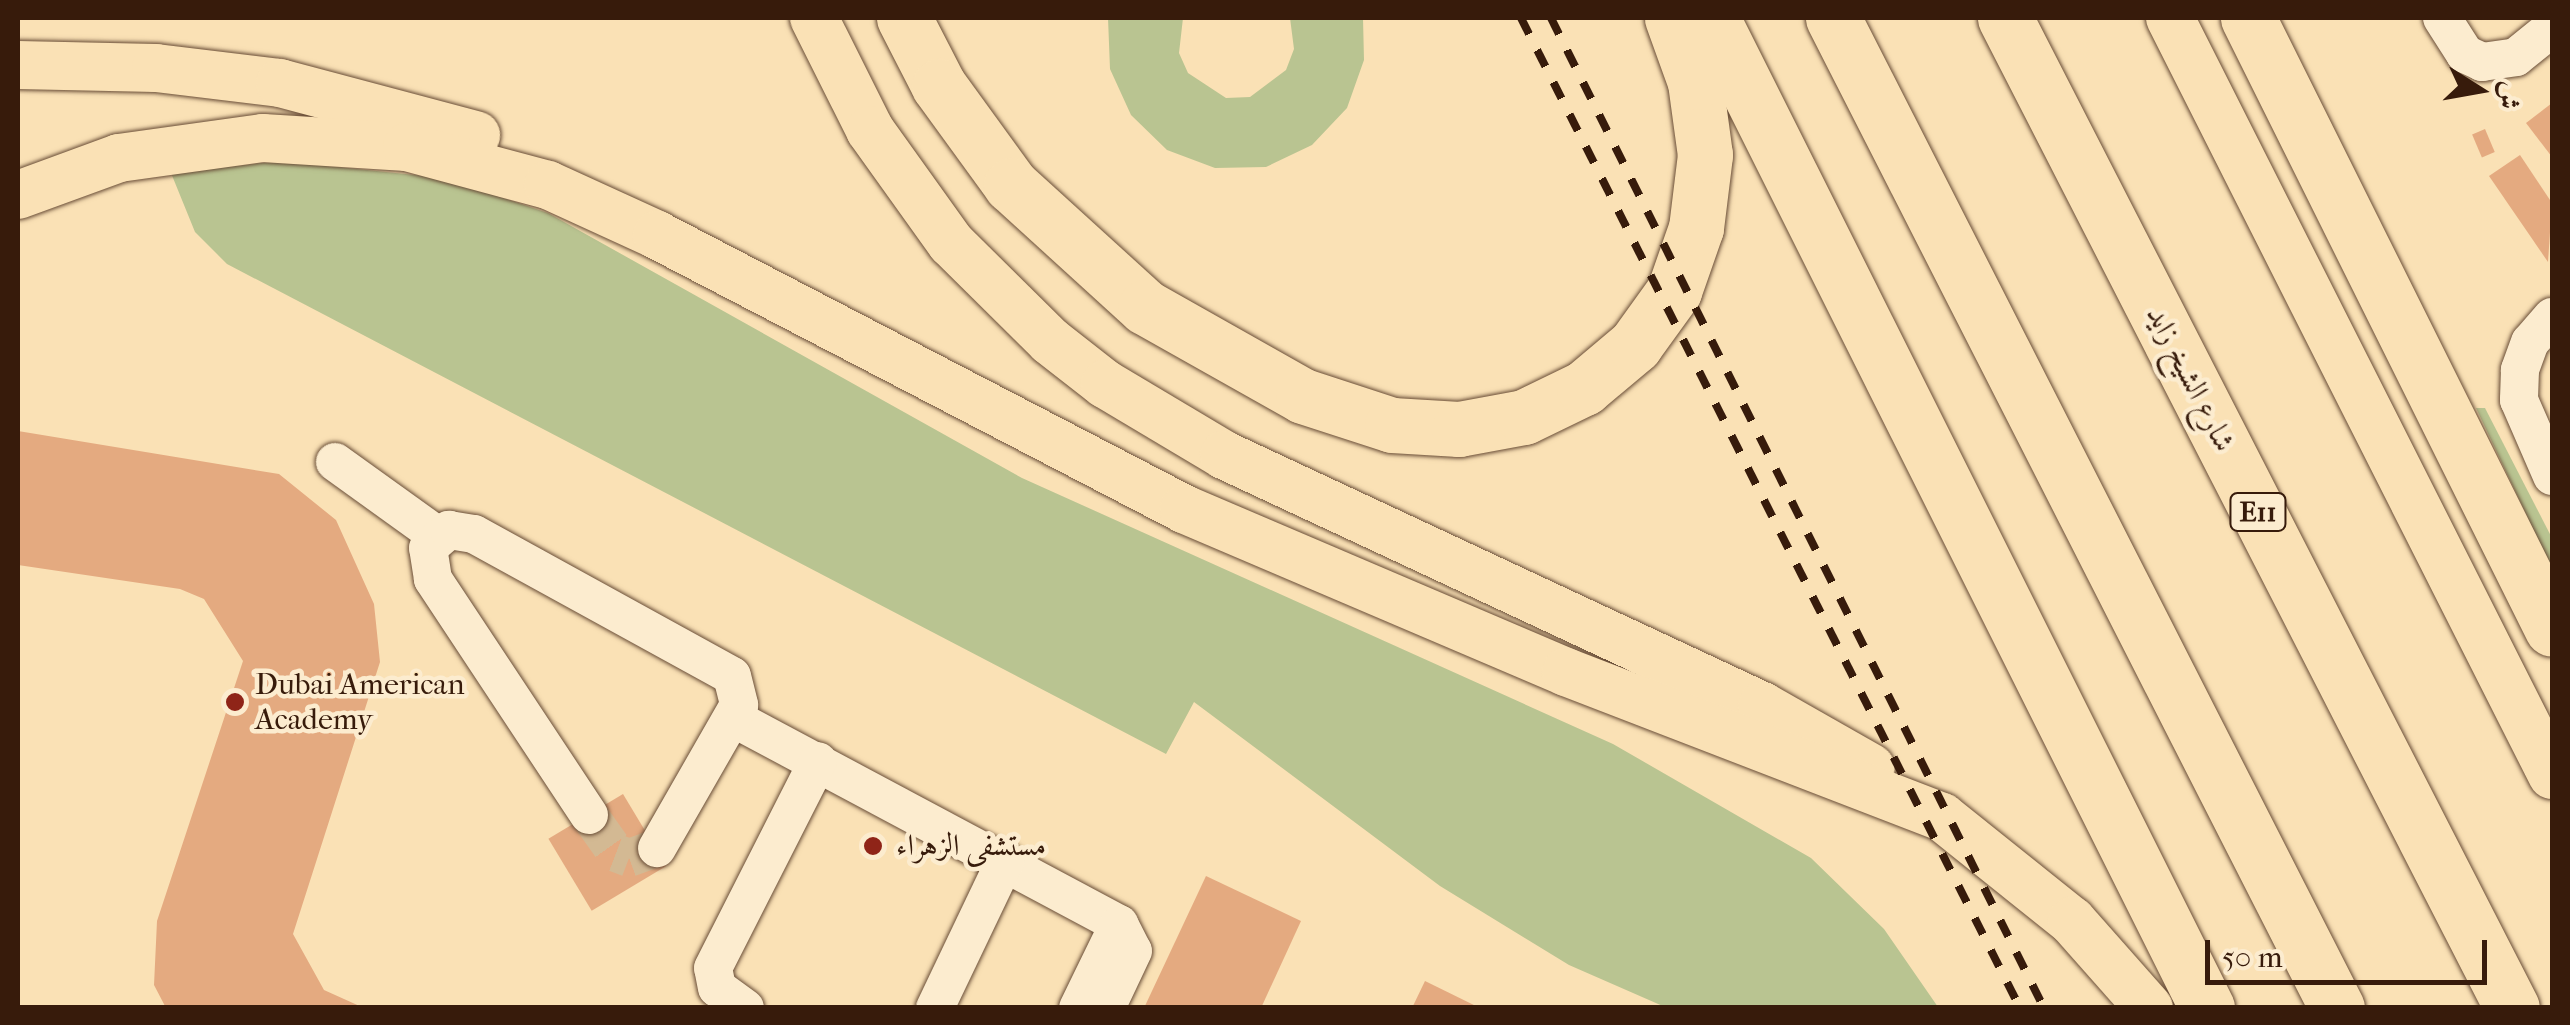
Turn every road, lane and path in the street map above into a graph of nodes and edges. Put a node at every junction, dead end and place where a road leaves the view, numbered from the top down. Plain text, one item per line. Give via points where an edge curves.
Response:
1 (814, 18) edge
2 (904, 18) edge
3 (1672, 18) edge
4 (1712, 18) edge
5 (1834, 18) edge
6 (2005, 18) edge
7 (2170, 18) edge
8 (2248, 18) edge
9 (2442, 18) edge
10 (2552, 28) edge
11 (18, 65) edge
12 (18, 195) edge
13 (658, 235) junction
14 (2552, 317) edge
15 (336, 462) dead end
16 (2552, 476) edge
17 (438, 536) junction
18 (2552, 629) edge
19 (733, 718) junction
20 (818, 761) junction
21 (2552, 775) edge
22 (589, 815) tunnel mouth
23 (1942, 817) junction
24 (657, 848) dead end
25 (1015, 867) junction
26 (1119, 924) junction
27 (745, 1008) edge
28 (935, 1008) edge
29 (960, 1008) edge
30 (1078, 1008) edge
31 (1106, 1008) edge
32 (2149, 1008) edge
33 (2207, 1008) edge
34 (2337, 1008) edge
35 (2512, 1008) edge

1 - 23 main road via 870,130 930,216 987,281 1105,384 1224,455 1762,706 1852,755
2 - 3 highway via 939,86 1011,185 1145,307 1195,341 1303,396 1392,425 1459,429 1524,417 1584,388 1635,345 1674,291 1696,228 1705,154 1695,82
4 - 33 highway
5 - 34 highway
6 - 35 highway, شارع الشيخ زايد / E11
7 - 21 main road
8 - 18 highway
9 - 10 street via 2465,54 2482,62 2516,57
11 - 13 main road via 218,74 387,107 562,171
12 - 13 main road via 166,148 263,138 344,140 502,169
13 - 23 main road via 1184,509 1583,679
14 - 16 street via 2530,342 2519,400
15 - 17 street
17 - 19 street via 449,530 474,534 719,667 738,690
17 - 22 street via 428,548 432,578
19 - 20 street
19 - 24 street
20 - 25 street
20 - 27 street via 713,968 718,988
23 - 32 main road via 2072,921
25 - 26 street
25 - 28 street
25 - 29 street
26 - 30 street
26 - 31 street via 1133,951

